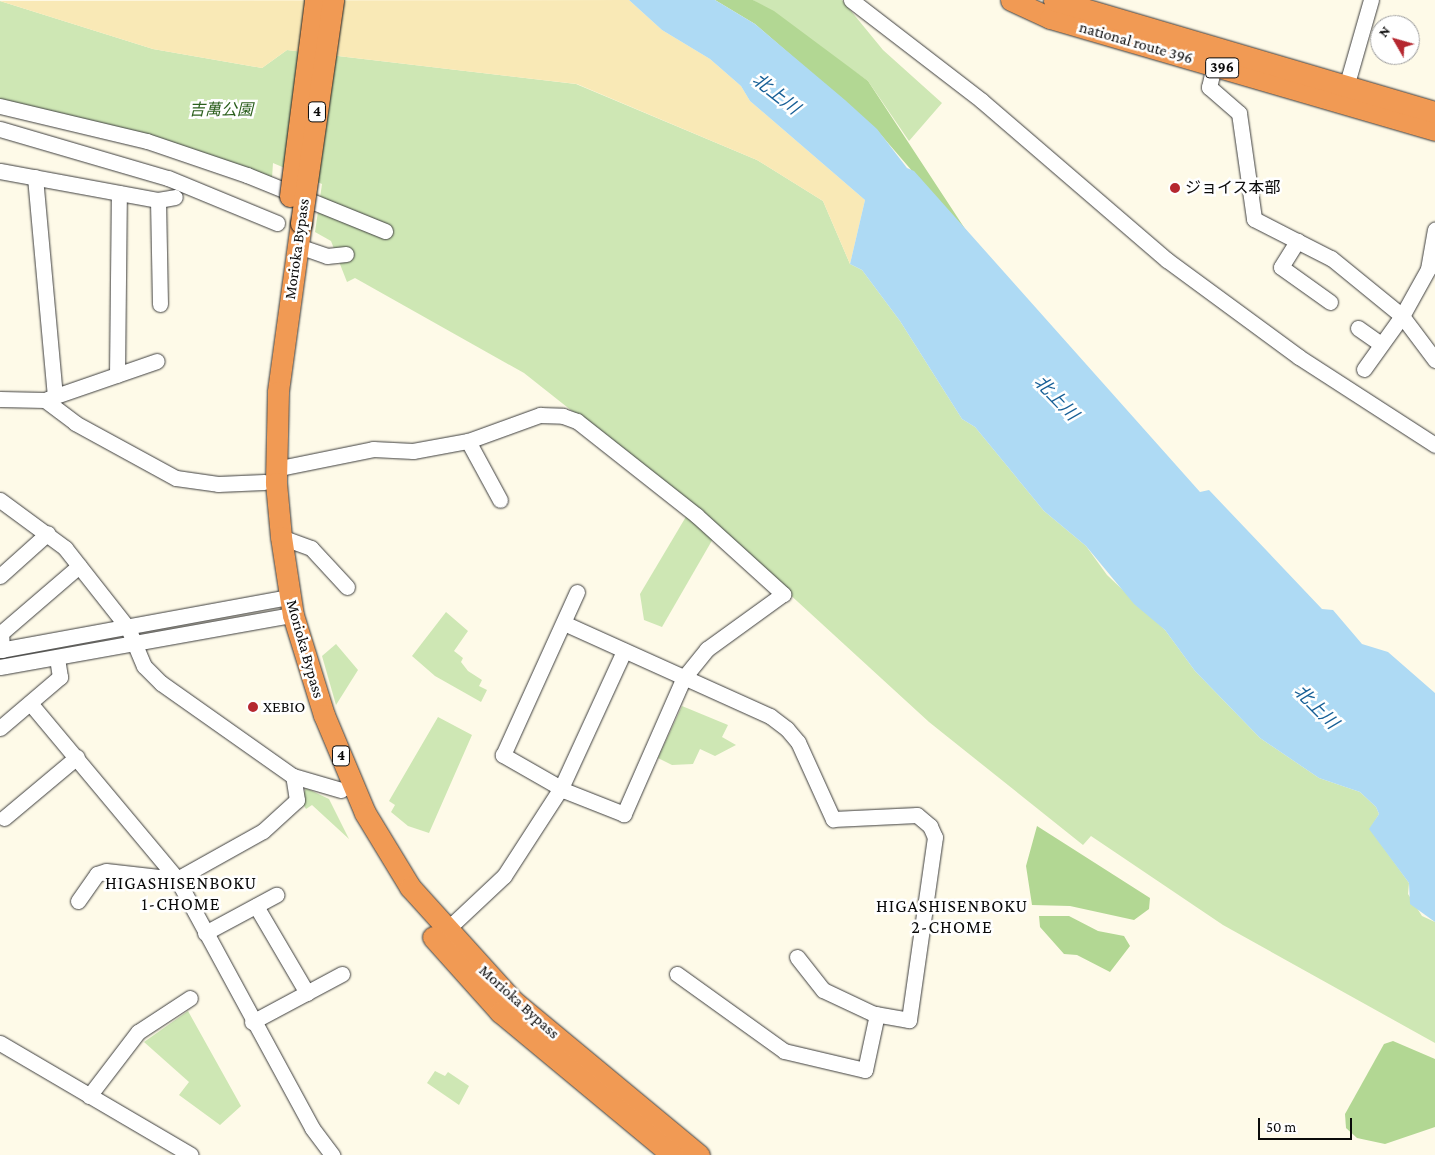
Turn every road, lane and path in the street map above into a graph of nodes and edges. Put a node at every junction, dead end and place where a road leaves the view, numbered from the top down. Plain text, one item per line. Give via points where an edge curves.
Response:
1 (315, 0) edge
2 (333, 0) edge
3 (851, 0) edge
4 (1011, 0) edge
5 (1054, 0) edge
6 (1372, 0) edge
7 (1217, 57) junction
8 (1346, 87) junction
9 (0, 106) edge
10 (1435, 112) edge
11 (0, 129) edge
12 (1435, 130) edge
13 (0, 171) edge
14 (35, 177) junction
15 (119, 193) junction
16 (175, 197) dead end
17 (158, 200) junction
18 (288, 222) junction
19 (1435, 230) edge
20 (385, 231) dead end
21 (1297, 241) junction
22 (307, 249) dead end
23 (346, 254) dead end
24 (1330, 302) dead end
25 (160, 304) dead end
26 (1402, 316) junction
27 (1358, 328) dead end
28 (1380, 344) junction
29 (1435, 360) edge
30 (157, 361) dead end
31 (1364, 369) dead end
32 (117, 375) junction
33 (50, 397) junction
34 (0, 399) edge
35 (468, 441) junction
36 (1435, 446) edge
37 (270, 476) junction
38 (0, 500) edge
39 (500, 500) dead end
40 (48, 533) junction
41 (281, 537) junction
42 (79, 566) junction
43 (0, 576) edge
44 (347, 587) dead end
45 (577, 592) dead end
46 (284, 607) junction
47 (566, 624) junction
48 (128, 628) junction
49 (138, 644) junction
50 (1, 650) edge
51 (624, 650) junction
52 (57, 658) junction
53 (0, 667) edge
54 (684, 677) junction
55 (30, 702) junction
56 (0, 728) edge
57 (77, 757) junction
58 (293, 776) junction
59 (561, 788) junction
60 (341, 790) junction
61 (4, 818) dead end
62 (177, 879) junction
63 (276, 895) dead end
64 (78, 901) dead end
65 (256, 906) junction
66 (206, 933) junction
67 (440, 935) junction
68 (797, 958) dead end
69 (342, 974) dead end
70 (677, 974) dead end
71 (307, 993) junction
72 (190, 998) dead end
73 (877, 1014) junction
74 (252, 1022) junction
75 (0, 1043) edge
76 (89, 1096) junction
77 (191, 1155) edge
78 (332, 1155) edge
79 (672, 1155) edge
80 (699, 1155) edge

1 - 18 highway, Morioka Bypass / 4, bridge
2 - 18 highway, Morioka Bypass / 4, bridge
3 - 36 street via 982,102 1167,260 1299,357
4 - 7 highway, national route 396 / 396 via 1050,18
5 - 7 highway, national route 396 / 396
6 - 8 street
7 - 8 highway, national route 396 / 396
7 - 12 highway, national route 396 / 396
7 - 21 street via 1209,87 1239,113 1254,219
8 - 10 highway, national route 396 / 396
9 - 20 street via 147,141 247,175
11 - 18 street via 168,178
13 - 14 street
14 - 15 street
14 - 33 street
15 - 17 street
15 - 32 street
16 - 17 street
17 - 25 street
18 - 37 highway, Morioka Bypass / 4 via 265,385
19 - 26 street via 1428,269
21 - 24 street via 1281,267
21 - 26 street via 1331,258
22 - 23 street via 327,256
26 - 28 street
26 - 29 street
27 - 28 street
28 - 31 street
30 - 32 street
32 - 33 street
33 - 34 street
33 - 37 street via 75,423 176,478 218,484
35 - 37 street via 413,451 351,452
35 - 39 street
35 - 54 street via 540,416 577,421 696,515 783,594 707,649
37 - 41 highway, Morioka Bypass / 4
37 - 46 highway, Morioka Bypass / 4
38 - 40 street
40 - 42 street
40 - 43 street
41 - 44 street via 311,548
41 - 46 highway, Morioka Bypass / 4
42 - 48 street
42 - 50 street via 1,633
45 - 47 street
46 - 48 street
46 - 49 street
46 - 60 highway, Morioka Bypass / 4
46 - 67 highway, Morioka Bypass / 4 via 365,813
47 - 51 street
47 - 59 street via 538,674 503,755
48 - 49 street
48 - 50 street
49 - 52 street
49 - 58 street via 144,666 161,683
51 - 54 street
51 - 59 street
52 - 53 street
52 - 55 street via 60,677
54 - 59 street via 624,814
54 - 73 street via 787,729 798,742 833,819 917,815 930,826 935,837 910,1020
55 - 56 street
55 - 57 street
57 - 61 street
57 - 62 street
58 - 60 street
58 - 62 street via 297,800 263,830
59 - 67 street via 504,876
60 - 67 highway, Morioka Bypass / 4 via 383,870
62 - 64 street via 106,871 97,874
62 - 66 street
63 - 65 street
65 - 66 street
65 - 71 street
66 - 74 street
67 - 79 highway, Morioka Bypass / 4 via 500,1012
67 - 80 highway, Morioka Bypass / 4 via 512,1000
68 - 73 street via 822,990
69 - 71 street
70 - 73 street via 784,1051 865,1070
71 - 74 street
72 - 76 street via 138,1032
74 - 78 street
75 - 76 street
76 - 77 street

